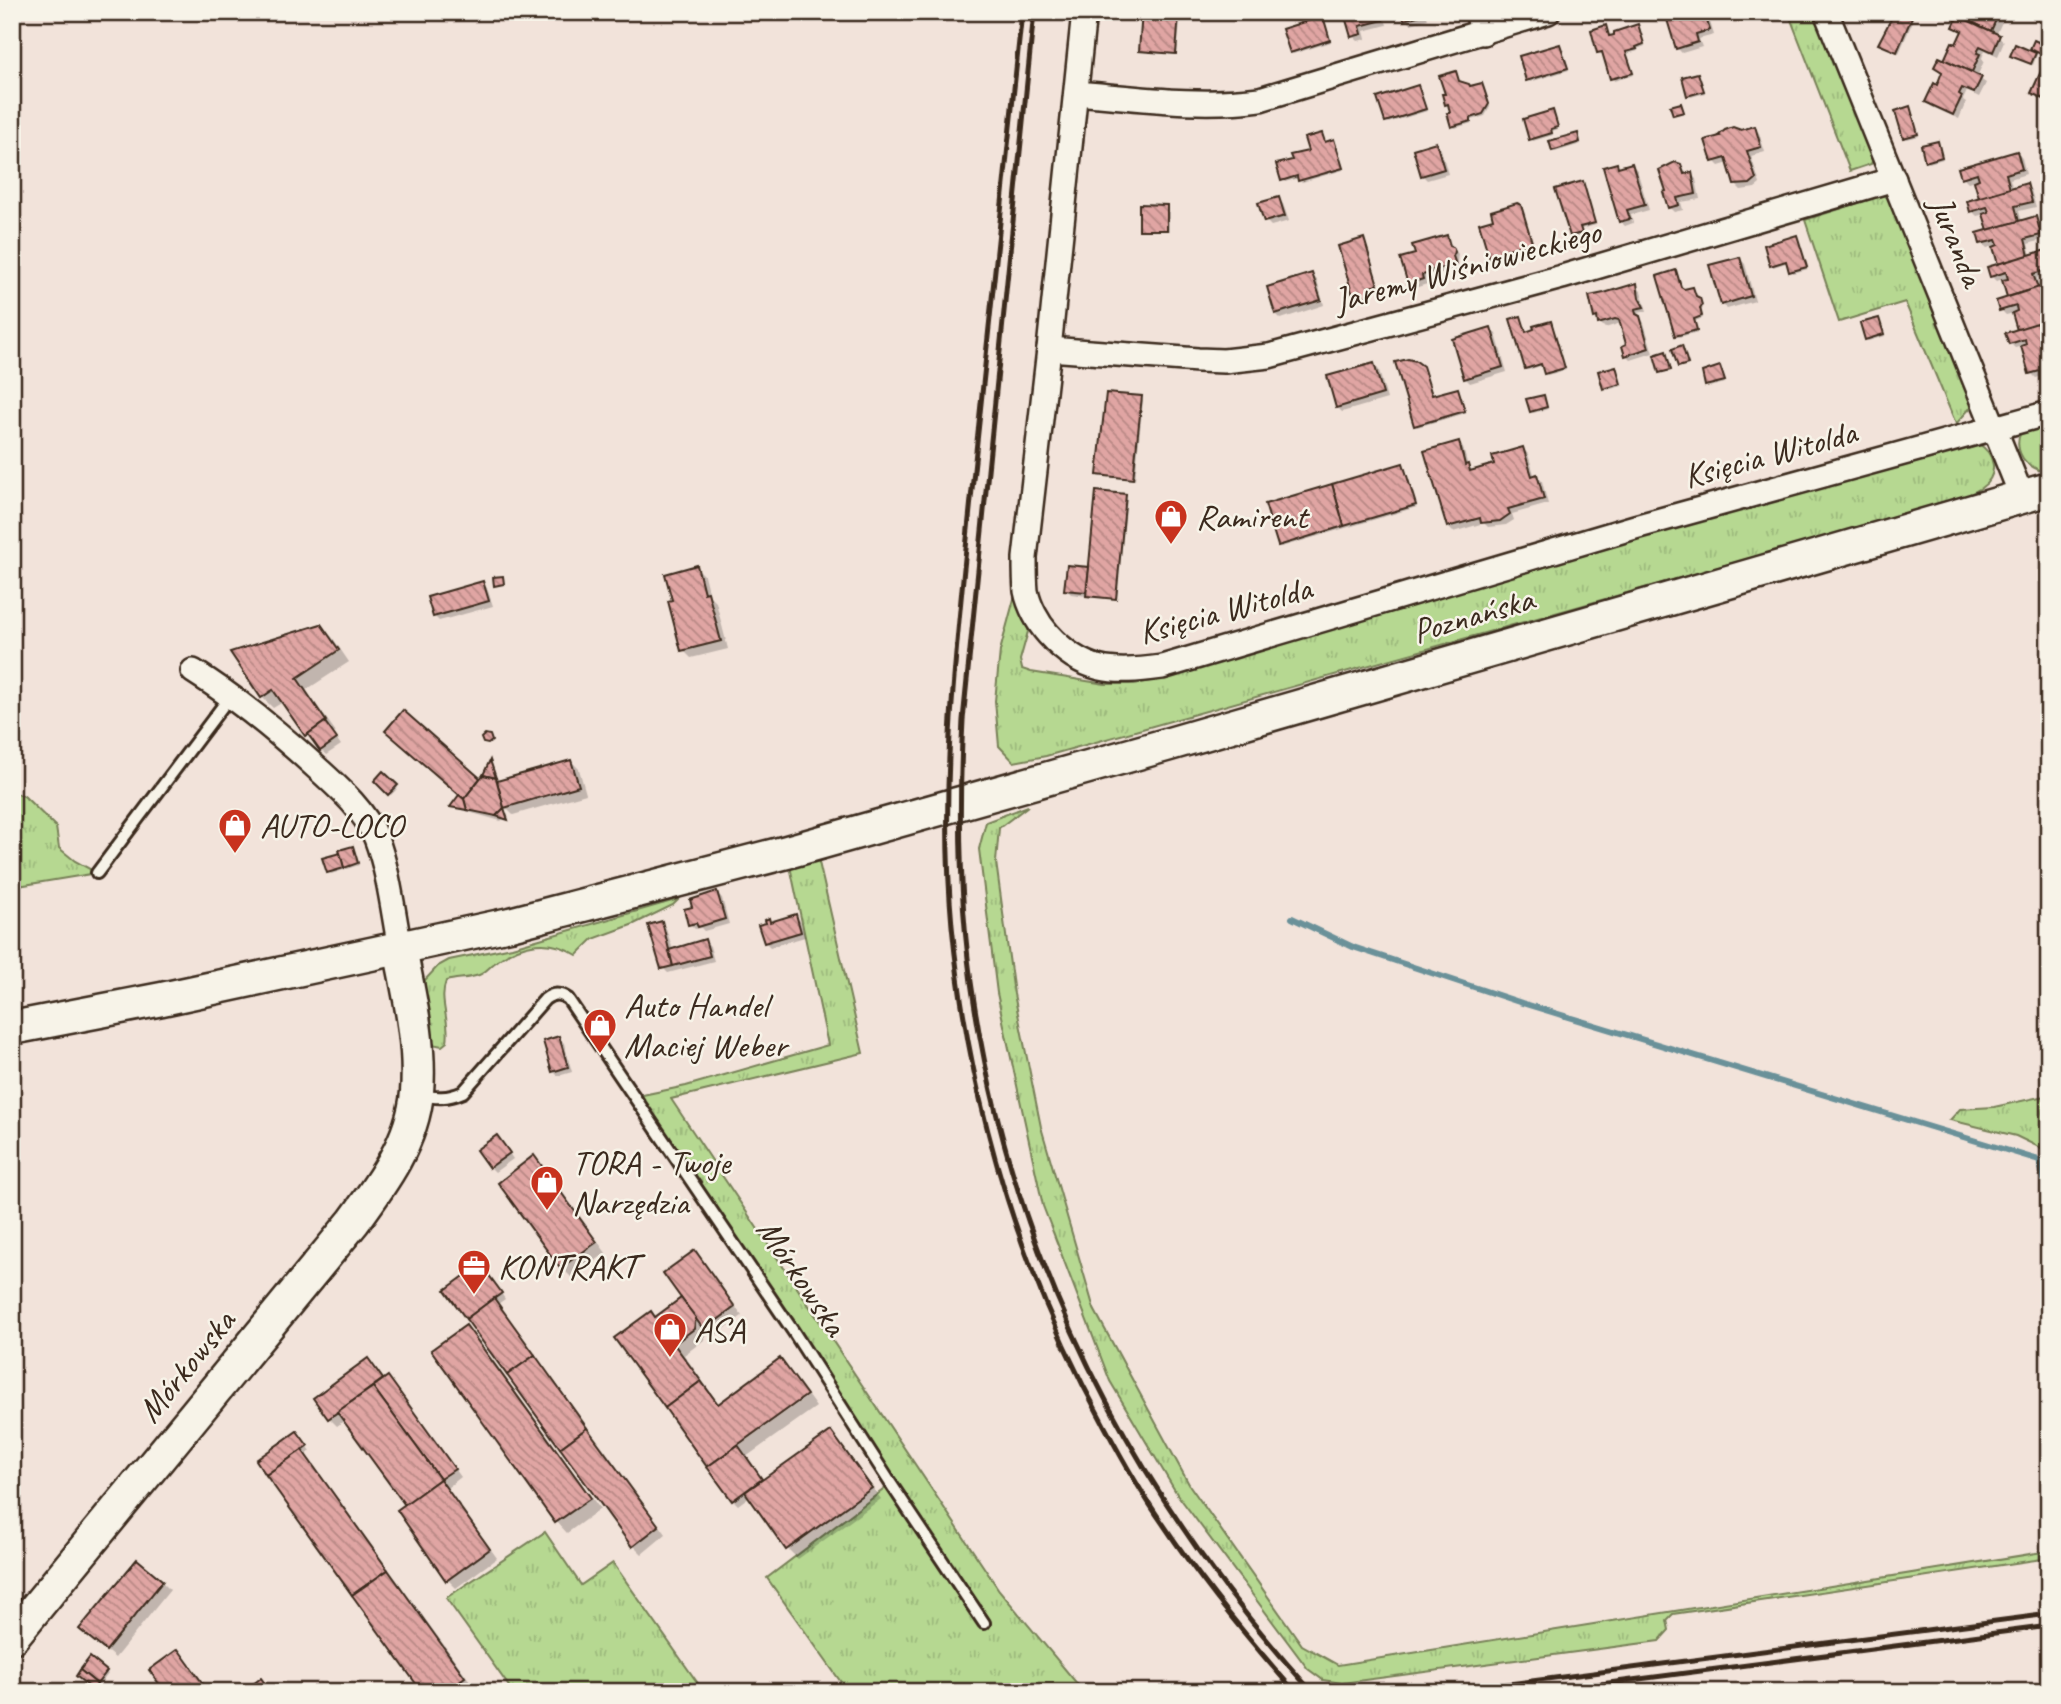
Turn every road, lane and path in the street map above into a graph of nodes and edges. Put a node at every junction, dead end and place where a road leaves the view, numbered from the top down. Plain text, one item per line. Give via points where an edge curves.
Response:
1 (1084, 12) edge
2 (1548, 12) edge
3 (1826, 12) edge
4 (1480, 22) edge
5 (1076, 93) junction
6 (1894, 178) junction
7 (1049, 349) junction
8 (2049, 413) edge
9 (1995, 429) junction
10 (2036, 493) edge
11 (192, 671) dead end
12 (231, 695) junction
13 (97, 873) dead end
14 (400, 947) junction
15 (12, 1028) edge
16 (417, 1094) junction
17 (984, 1623) dead end
18 (12, 1637) edge

1 - 5 street, Księcia Witolda
2 - 4 street
3 - 6 street, Juranda
4 - 5 street via 1260,99 1190,103
5 - 7 street, Księcia Witolda
6 - 7 street, Jaremy Wiśniowieckiego via 1562,277 1269,356 1224,361
6 - 9 street, Juranda
7 - 9 street, Księcia Witolda via 1025,558 1026,592 1040,624 1063,650 1093,667 1128,672 1163,667 1634,527
8 - 9 street, Księcia Witolda
9 - 10 street, Juranda
10 - 14 main road, Poznańska via 919,816 609,899
11 - 12 street
12 - 13 lane
12 - 14 street via 295,747 357,808 375,837
14 - 15 main road, Poznańska
14 - 16 main road, Mórkowska via 415,1028
16 - 17 lane, Mórkowska via 449,1098 463,1092 545,999 551,995 568,999
16 - 18 main road, Mórkowska via 401,1148 354,1221

